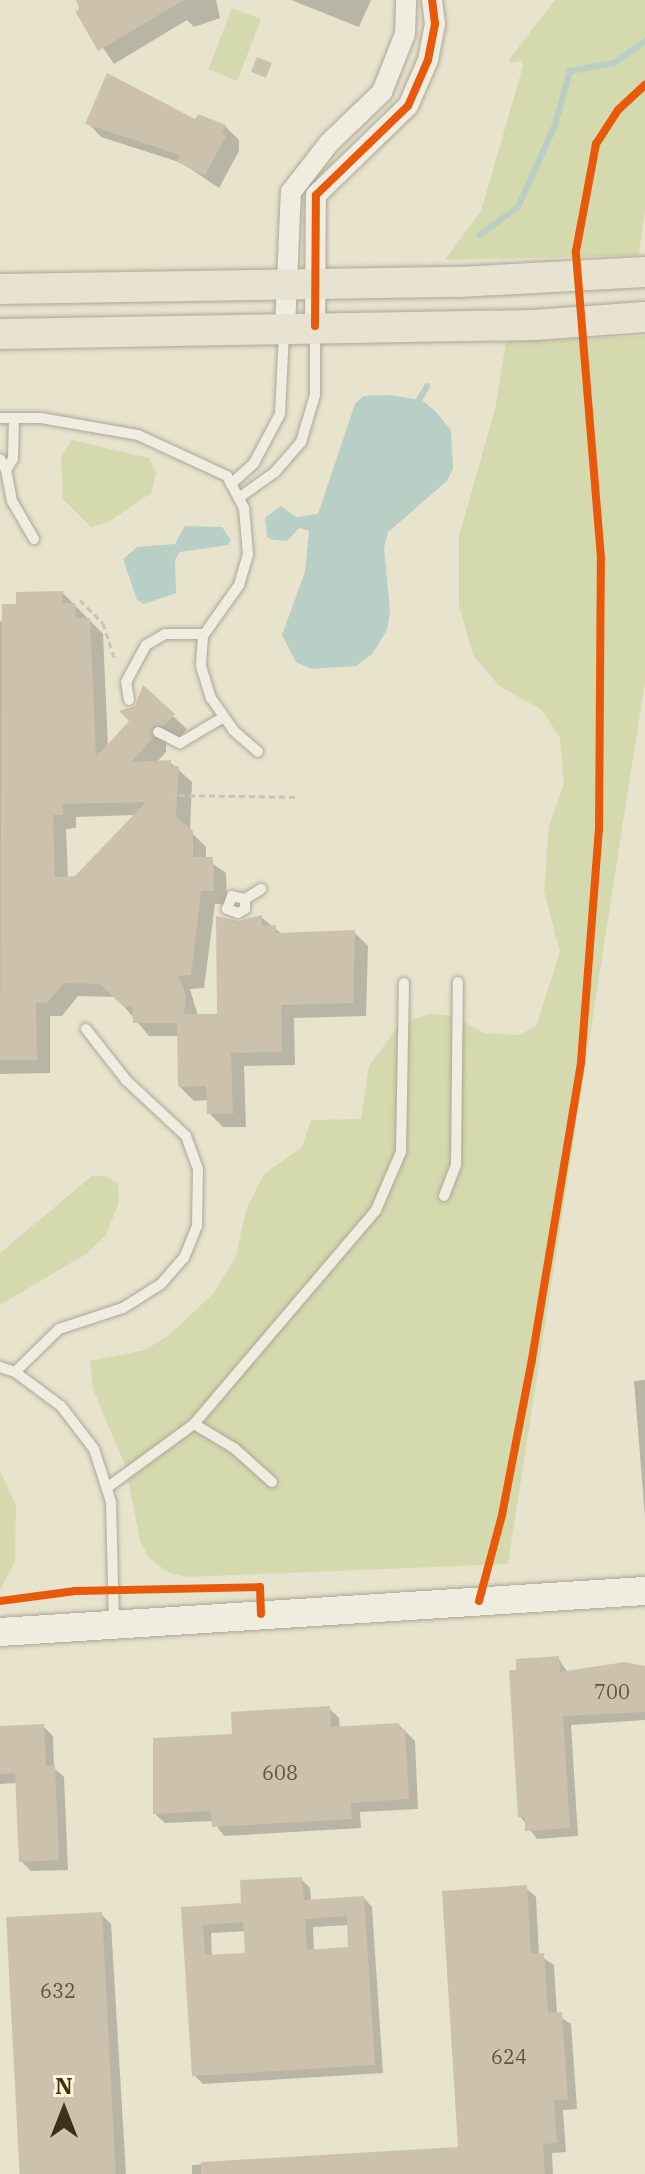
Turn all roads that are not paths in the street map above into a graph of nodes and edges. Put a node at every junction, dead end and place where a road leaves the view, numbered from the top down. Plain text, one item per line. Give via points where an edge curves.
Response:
1 (406, 0) edge
2 (432, 0) edge
3 (645, 272) edge
4 (285, 283) junction
5 (315, 283) junction
6 (0, 289) edge
7 (645, 317) edge
8 (315, 326) junction
9 (285, 327) junction
10 (0, 334) edge
11 (0, 418) edge
12 (14, 418) junction
13 (0, 459) edge
14 (6, 470) junction
15 (231, 484) junction
16 (240, 497) junction
17 (34, 539) dead end
18 (204, 634) junction
19 (129, 700) dead end
20 (224, 717) junction
21 (158, 732) dead end
22 (258, 752) dead end
23 (261, 889) dead end
24 (245, 899) dead end
25 (458, 982) dead end
26 (404, 983) dead end
27 (86, 1029) dead end
28 (444, 1196) dead end
29 (0, 1367) edge
30 (15, 1372) junction
31 (194, 1424) junction
32 (272, 1482) dead end
33 (108, 1487) junction
34 (645, 1591) edge
35 (114, 1624) junction
36 (0, 1632) edge

1 - 4 street via 405,34 382,92 329,143 291,192
2 - 5 street via 435,24 428,60 408,106 316,195
3 - 5 main road
4 - 5 main road
4 - 6 main road
4 - 9 street
5 - 8 street
7 - 8 main road via 534,325
8 - 9 main road
8 - 16 lane via 315,395 301,442 275,472
9 - 10 main road
9 - 15 lane via 280,414 254,463
11 - 12 lane
12 - 14 lane via 13,459
12 - 15 lane via 138,435 187,453 227,476
13 - 14 lane
14 - 17 lane via 12,501
15 - 16 lane
16 - 18 lane via 248,539 246,570
18 - 19 lane via 165,634 146,645 126,682
18 - 20 lane via 201,666
20 - 21 lane via 180,743
20 - 22 lane
23 - 24 lane
25 - 28 lane via 456,1164
26 - 31 lane via 401,1152 376,1210
27 - 30 lane via 126,1080 186,1136 198,1169 197,1226 184,1258 161,1284 123,1308 59,1329
29 - 30 lane
30 - 33 lane via 61,1406 94,1449
31 - 32 lane via 234,1448
31 - 33 lane
33 - 35 lane
34 - 35 main road
35 - 36 main road

